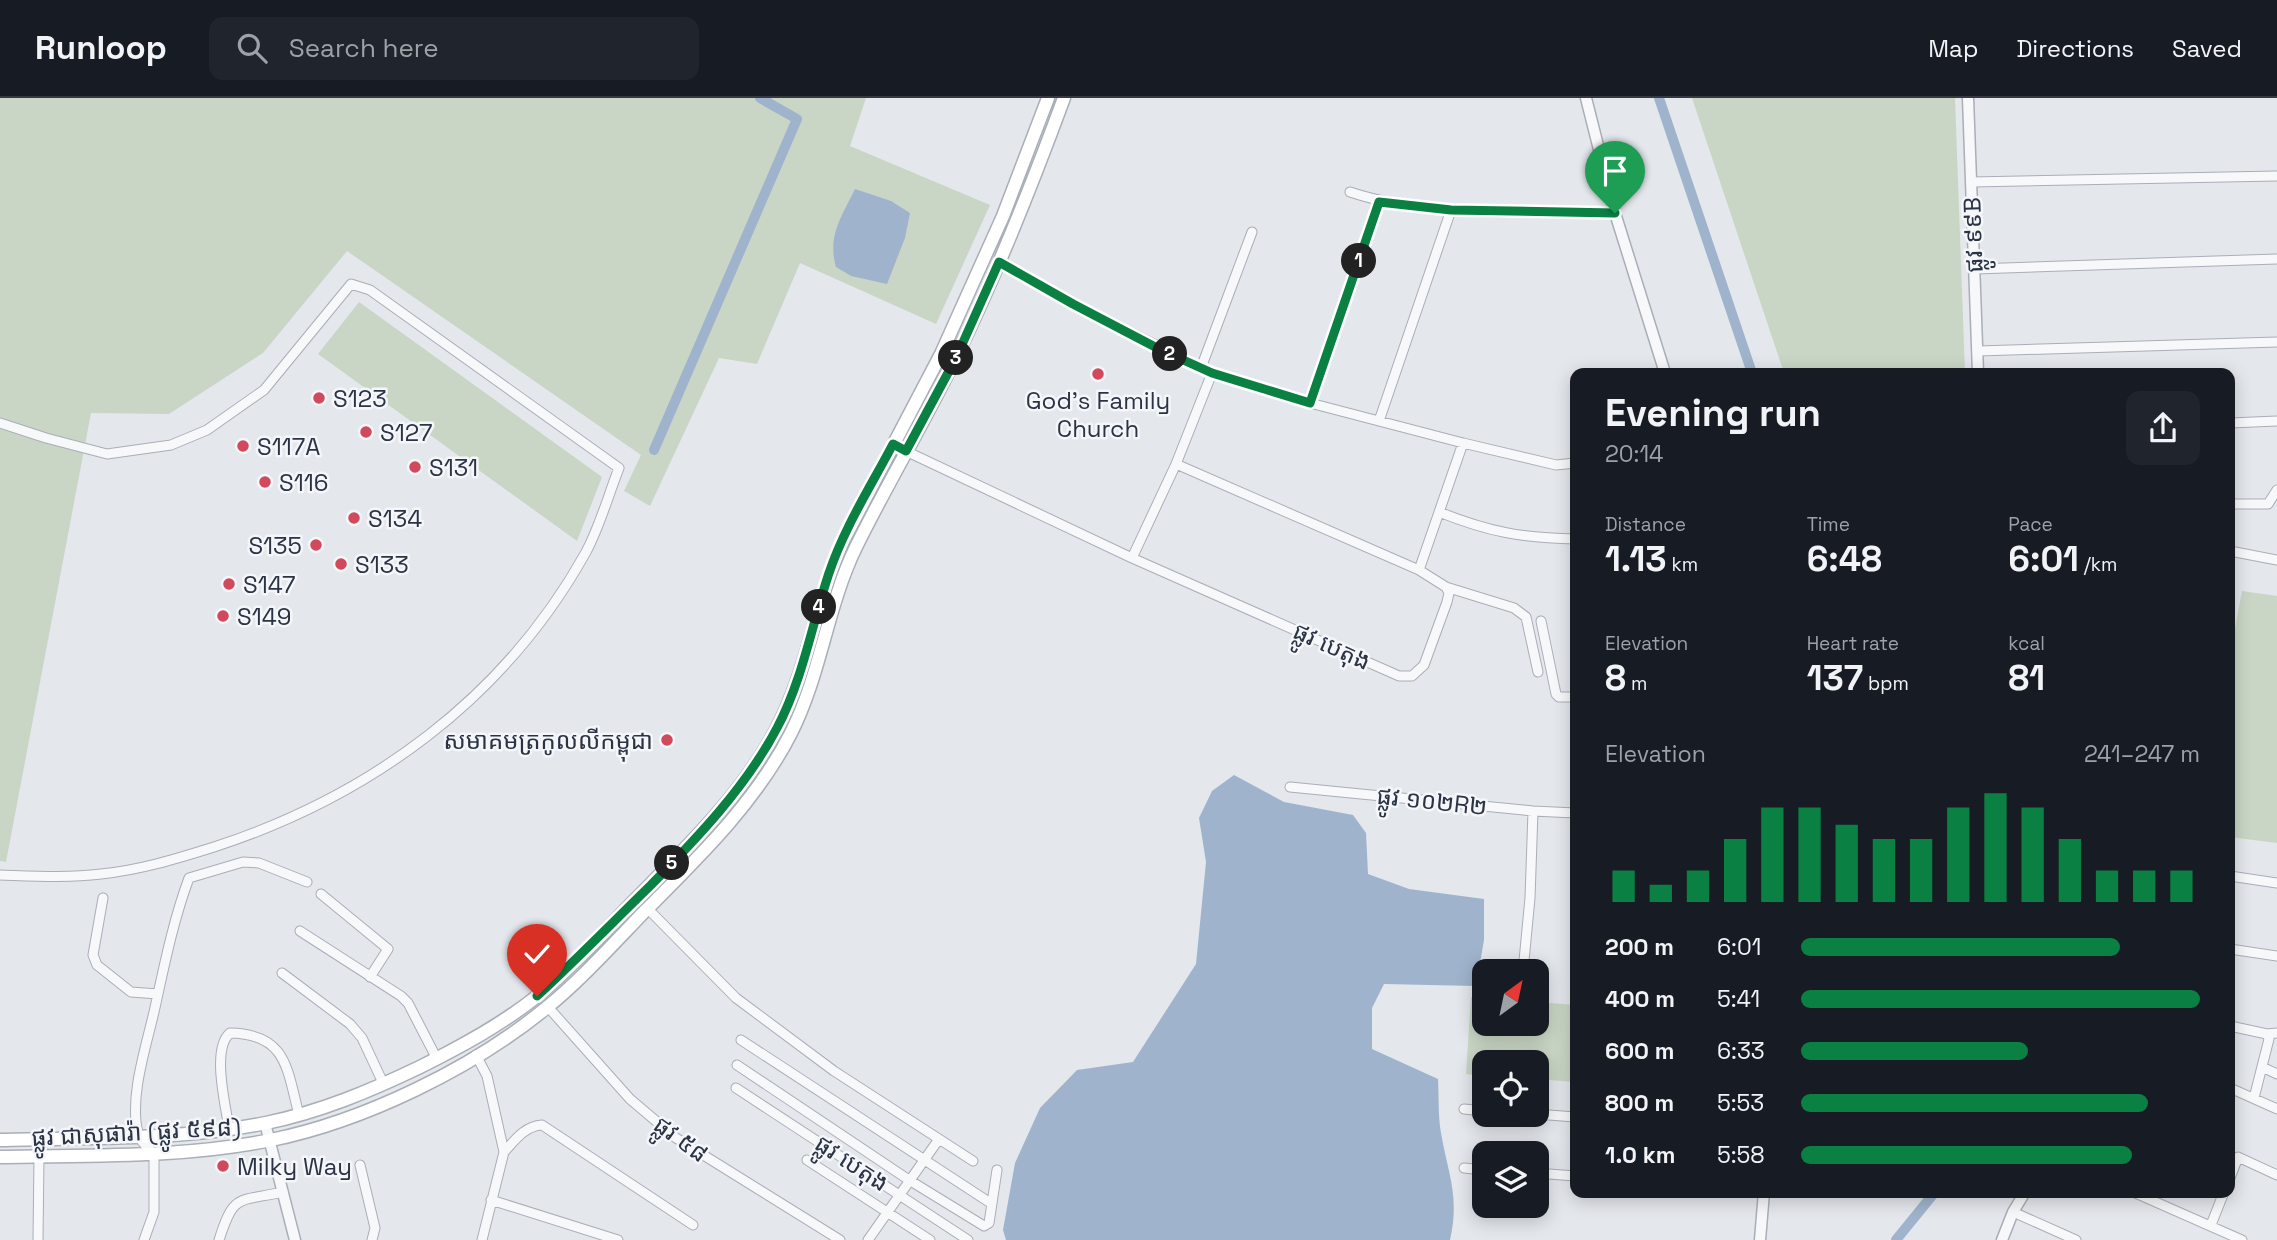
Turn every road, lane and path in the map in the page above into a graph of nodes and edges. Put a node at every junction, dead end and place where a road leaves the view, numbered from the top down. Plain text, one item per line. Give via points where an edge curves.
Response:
1 (1048, 98) edge
2 (1064, 98) edge
3 (1586, 98) edge
4 (1968, 98) edge
5 (1975, 98) edge
6 (1035, 131) junction
7 (1049, 136) junction
8 (2277, 176) edge
9 (1971, 182) junction
10 (1350, 192) dead end
11 (1379, 202) junction
12 (1451, 210) junction
13 (1615, 213) junction
14 (1252, 232) dead end
15 (2277, 259) edge
16 (999, 262) junction
17 (1975, 269) junction
18 (2277, 342) edge
19 (1978, 351) junction
20 (1201, 368) junction
21 (1663, 368) edge
22 (1978, 368) edge
23 (1212, 373) junction
24 (1310, 403) junction
25 (1378, 421) junction
26 (2277, 421) edge
27 (0, 423) edge
28 (2235, 423) edge
29 (1463, 443) junction
30 (893, 444) junction
31 (906, 451) junction
32 (1570, 463) edge
33 (1176, 464) junction
34 (2277, 490) edge
35 (2235, 504) edge
36 (1439, 512) junction
37 (1570, 539) edge
38 (2235, 552) edge
39 (1132, 558) junction
40 (2277, 560) edge
41 (1419, 570) junction
42 (1446, 587) junction
43 (1541, 621) dead end
44 (1538, 672) dead end
45 (1570, 697) edge
46 (1290, 787) dead end
47 (1533, 811) junction
48 (1570, 813) edge
49 (0, 875) edge
50 (2235, 877) edge
51 (307, 882) dead end
52 (2277, 883) edge
53 (321, 894) dead end
54 (103, 898) dead end
55 (648, 909) junction
56 (300, 931) dead end
57 (2235, 950) edge
58 (2277, 956) edge
59 (1524, 959) edge
60 (282, 972) dead end
61 (370, 977) junction
62 (158, 994) junction
63 (548, 1007) junction
64 (2235, 1027) edge
65 (2272, 1034) edge
66 (741, 1040) dead end
67 (476, 1055) junction
68 (438, 1059) junction
69 (737, 1065) dead end
70 (2262, 1067) junction
71 (2277, 1074) edge
72 (384, 1085) junction
73 (736, 1088) dead end
74 (2235, 1090) edge
75 (775, 1091) junction
76 (2253, 1098) junction
77 (764, 1106) junction
78 (1464, 1109) dead end
79 (2277, 1109) edge
80 (1472, 1110) edge
81 (299, 1115) junction
82 (1549, 1115) edge
83 (1570, 1117) edge
84 (265, 1123) junction
85 (229, 1129) junction
86 (138, 1136) junction
87 (939, 1139) junction
88 (0, 1140) edge
89 (268, 1140) junction
90 (504, 1152) junction
91 (154, 1154) junction
92 (39, 1156) junction
93 (0, 1157) edge
94 (924, 1159) junction
95 (807, 1160) dead end
96 (973, 1161) dead end
97 (360, 1165) dead end
98 (2235, 1165) edge
99 (1464, 1168) dead end
100 (1472, 1169) edge
101 (997, 1170) dead end
102 (1549, 1174) edge
103 (1570, 1175) edge
104 (2277, 1175) edge
105 (909, 1180) junction
106 (282, 1192) junction
107 (900, 1194) junction
108 (1763, 1198) edge
109 (2021, 1198) edge
110 (2147, 1198) edge
111 (2222, 1198) edge
112 (491, 1200) junction
113 (992, 1204) junction
114 (888, 1211) junction
115 (2013, 1212) junction
116 (693, 1224) dead end
117 (2211, 1225) junction
118 (38, 1240) edge
119 (144, 1240) edge
120 (219, 1240) edge
121 (295, 1240) edge
122 (372, 1240) edge
123 (482, 1240) edge
124 (618, 1240) edge
125 (840, 1240) edge
126 (867, 1240) edge
127 (930, 1240) edge
128 (968, 1240) edge
129 (1760, 1240) edge
130 (2002, 1240) edge
131 (2076, 1240) edge
132 (2242, 1240) edge

1 - 6 main road, ផ្លូវ ជាសុផារ៉ា (ផ្លូវ ៥៩៨)
2 - 7 main road, ផ្លូវ ជាសុផារ៉ា (ផ្លូវ ៥៩៨)
3 - 13 street
4 - 5 street
4 - 9 street, ផ្លូវ ៩៩B
6 - 7 main road
6 - 30 main road, ផ្លូវ ជាសុផារ៉ា (ផ្លូវ ៥៩៨) via 1003,216 941,354
7 - 16 main road, ផ្លូវ ជាសុផារ៉ា (ផ្លូវ ៥៩៨)
8 - 9 street
9 - 17 street, ផ្លូវ ៩៩B
10 - 11 street
11 - 12 street
11 - 24 street
12 - 13 street
12 - 25 street
13 - 21 street
14 - 20 street
15 - 17 street
16 - 20 street
16 - 31 main road, ផ្លូវ ជាសុផារ៉ា (ផ្លូវ ៥៩៨) via 956,358
17 - 19 street, ផ្លូវ ៩៩B
18 - 19 street
19 - 22 street, ផ្លូវ ៩៩B
20 - 23 street
23 - 24 street
23 - 33 street
24 - 25 street
25 - 29 street
26 - 28 street
27 - 49 street via 107,454 171,445 206,430 264,390 351,284 370,290 619,468 587,550 557,598 478,692 403,756 304,812 250,836 163,864 99,875
29 - 32 street
29 - 36 street
30 - 31 street, ផ្លូវ បេតុង
30 - 68 main road, ផ្លូវ ជាសុផារ៉ា (ផ្លូវ ៥៩៨) via 830,571 805,658 778,727 738,786 677,858 537,996
31 - 39 street, ផ្លូវ បេតុង
31 - 55 main road, ផ្លូវ ជាសុផារ៉ា (ផ្លូវ ៥៩៨) via 843,576 791,734 731,820
33 - 39 street
33 - 41 street
34 - 35 street via 2268,504
36 - 37 street via 1512,536
36 - 41 street
38 - 40 street
39 - 42 street, ផ្លូវ បេតុង via 1399,676 1412,676 1424,665 1450,593
41 - 42 street
42 - 44 street via 1514,608 1526,617
43 - 45 street via 1556,694
46 - 47 street, ផ្លូវ ១០២R២
47 - 48 street, ផ្លូវ ១០២R២
47 - 59 street
50 - 52 street
51 - 62 street via 259,863 243,862 189,877
53 - 61 street via 388,949
54 - 62 street via 93,955 97,965 131,992
55 - 63 main road, ផ្លូវ ជាសុផារ៉ា (ផ្លូវ ៥៩៨)
55 - 87 street via 736,998 834,1072
56 - 61 street
57 - 58 street
60 - 72 street via 350,1024 362,1038
61 - 68 street via 408,1003
62 - 86 street via 142,1063 136,1107
63 - 67 main road, ផ្លូវ ជាសុផារ៉ា (ផ្លូវ ៥៩៨)
63 - 125 street, ផ្លូវ ៥៨ via 630,1100 676,1138
64 - 65 street
65 - 70 street
66 - 94 street
67 - 89 main road, ផ្លូវ ជាសុផារ៉ា (ផ្លូវ ៥៩៨) via 339,1122
67 - 90 street via 487,1076
68 - 72 main road, ផ្លូវ ជាសុផារ៉ា (ផ្លូវ ៥៩៨)
69 - 75 street
70 - 71 street
70 - 76 street
72 - 81 main road, ផ្លូវ ជាសុផារ៉ា (ផ្លូវ ៥៩៨)
73 - 77 street, ផ្លូវ បេតុង
74 - 76 street
75 - 77 street
75 - 105 street
76 - 79 street
77 - 107 street, ផ្លូវ បេតុង
78 - 80 street
81 - 84 main road, ផ្លូវ ជាសុផារ៉ា (ផ្លូវ ៥៩៨)
81 - 85 street via 278,1051 262,1037 230,1033 222,1044 221,1071
82 - 83 street
84 - 85 main road, ផ្លូវ ជាសុផារ៉ា (ផ្លូវ ៥៩៨)
84 - 89 street
85 - 86 main road, ផ្លូវ ជាសុផារ៉ា (ផ្លូវ ៥៩៨)
86 - 88 main road, ផ្លូវ ជាសុផារ៉ា (ផ្លូវ ៥៩៨)
86 - 91 street
87 - 94 street
87 - 96 street
89 - 91 main road, ផ្លូវ ជាសុផារ៉ា (ផ្លូវ ៥៩៨)
89 - 106 street
90 - 112 street
90 - 116 street via 526,1129 542,1125
91 - 92 main road, ផ្លូវ ជាសុផារ៉ា (ផ្លូវ ៥៩៨)
91 - 119 street via 154,1212
92 - 93 main road, ផ្លូវ ជាសុផារ៉ា (ផ្លូវ ៥៩៨)
92 - 118 street
94 - 105 street
94 - 113 street
95 - 114 street
97 - 122 street via 374,1228
98 - 104 street via 2238,1157
99 - 100 street
101 - 113 street
102 - 103 street
105 - 107 street
105 - 113 street via 984,1226 989,1223
106 - 120 street via 236,1202
106 - 121 street
107 - 114 street
107 - 128 street, ផ្លូវ បេតុង
108 - 129 street
109 - 115 street
110 - 117 street
111 - 117 street
112 - 123 street
112 - 124 street
114 - 126 street
114 - 127 street
115 - 130 street
115 - 131 street
117 - 132 street

